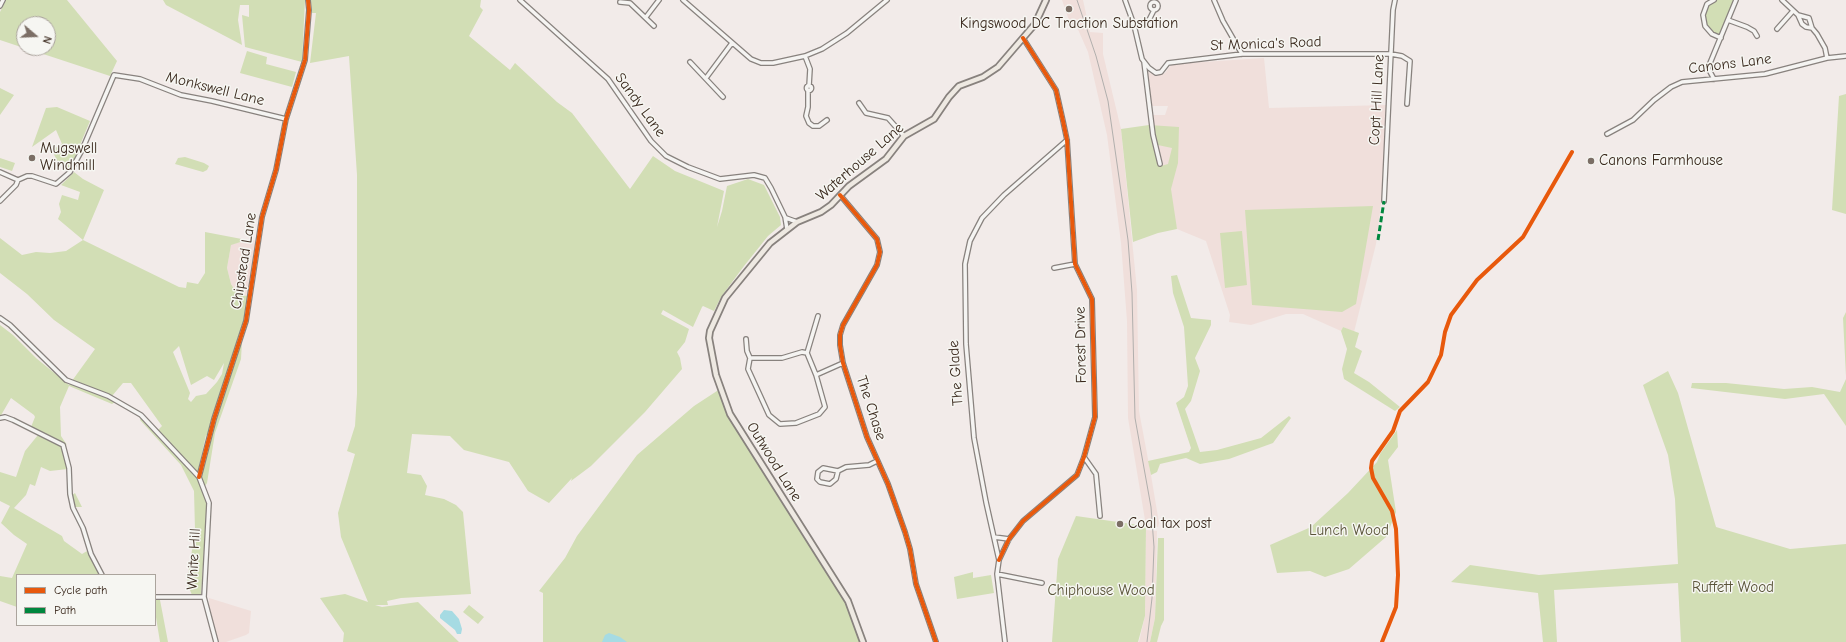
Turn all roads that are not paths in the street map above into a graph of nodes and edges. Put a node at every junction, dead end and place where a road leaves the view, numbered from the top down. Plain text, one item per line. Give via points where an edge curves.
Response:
1 (3, 0) edge
2 (308, 0) edge
3 (520, 0) edge
4 (658, 0) edge
5 (683, 0) edge
6 (887, 0) edge
7 (1046, 0) edge
8 (1125, 0) edge
9 (1214, 0) edge
10 (1395, 0) edge
11 (1714, 0) edge
12 (1735, 0) edge
13 (1782, 0) edge
14 (620, 2) dead end
15 (0, 6) edge
16 (1154, 10) dead end
17 (1794, 11) junction
18 (1798, 15) junction
19 (646, 17) junction
20 (1728, 20) junction
21 (1134, 25) junction
22 (654, 26) dead end
23 (1812, 28) junction
24 (1777, 29) dead end
25 (1757, 36) dead end
26 (1023, 38) junction
27 (1721, 38) junction
28 (732, 43) junction
29 (1242, 54) junction
30 (1392, 54) junction
31 (805, 56) junction
32 (1846, 56) edge
33 (1828, 58) junction
34 (690, 62) dead end
35 (1144, 62) junction
36 (1708, 68) junction
37 (706, 78) junction
38 (1706, 78) junction
39 (1714, 79) junction
40 (723, 97) dead end
41 (859, 103) dead end
42 (1407, 104) dead end
43 (286, 119) junction
44 (827, 120) dead end
45 (1607, 134) dead end
46 (904, 136) junction
47 (1067, 140) junction
48 (1160, 164) dead end
49 (0, 172) edge
50 (18, 180) junction
51 (840, 195) junction
52 (0, 201) edge
53 (1384, 201) dead end
54 (785, 217) junction
55 (797, 222) junction
56 (787, 229) junction
57 (1075, 264) junction
58 (1054, 268) dead end
59 (733, 287) joint
60 (818, 316) dead end
61 (0, 318) edge
62 (746, 339) dead end
63 (807, 353) junction
64 (750, 358) junction
65 (843, 363) junction
66 (816, 375) junction
67 (0, 418) edge
68 (1084, 457) junction
69 (877, 461) junction
70 (838, 471) junction
71 (199, 477) junction
72 (1100, 516) dead end
73 (994, 537) junction
74 (1009, 539) junction
75 (999, 560) junction
76 (101, 574) edge
77 (997, 574) junction
78 (1042, 583) dead end
79 (156, 597) edge
80 (204, 597) junction
81 (216, 642) edge
82 (863, 642) edge
83 (936, 642) edge
84 (1005, 642) edge

1 - 15 street
2 - 43 street, Chipstead Lane via 305,60
3 - 54 street, Sandy Lane via 608,80 656,147 677,162 720,179 754,175 765,178
4 - 19 street
5 - 28 street
6 - 31 street via 847,33 822,49
7 - 26 main road, Waterhouse Lane via 1035,24
8 - 21 street
9 - 29 street
10 - 30 street, Copt Hill Lane
11 - 27 street via 1707,4 1703,15 1705,26 1712,34
12 - 20 street
13 - 17 street
14 - 19 street via 630,3
16 - 21 street via 1149,20
17 - 18 street
17 - 24 street
18 - 23 street via 1802,24
18 - 23 street via 1809,18
19 - 22 street
20 - 25 street via 1754,31
20 - 27 street
21 - 35 street
23 - 33 street via 1825,48
26 - 46 main road, Waterhouse Lane via 992,72 960,86 934,119
26 - 47 street, Forest Drive via 1056,90
27 - 36 street
28 - 31 street via 751,59 761,63
28 - 37 street
29 - 30 street, St Monica's Road
29 - 35 street, St Monica's Road via 1168,63 1159,73 1153,72
30 - 42 street via 1410,61
30 - 53 street, Copt Hill Lane
31 - 44 street via 810,70 809,86 806,87 806,116 813,126 819,126
32 - 33 street, Canons Lane
33 - 39 street, Canons Lane via 1765,74
34 - 37 street
35 - 48 street via 1153,135
36 - 38 street
36 - 39 street
37 - 40 street
38 - 39 street, Canons Lane
38 - 45 street, Canons Lane via 1682,82 1671,87 1633,120
41 - 46 street via 866,114 888,118
43 - 50 street, Monkswell Lane via 181,95 140,79 114,74 70,172 56,184 32,176
43 - 71 street, Chipstead Lane via 276,170 257,241 246,321 214,420
46 - 51 main road, Waterhouse Lane via 886,158
47 - 57 street, Forest Drive
47 - 73 street, The Glade via 1004,195 982,218 970,241 964,264 966,344 974,438
49 - 50 street
50 - 52 street
51 - 55 main road, Waterhouse Lane via 826,209
51 - 65 street, The Chase via 877,239 880,252 877,265 841,329
54 - 55 street
54 - 56 street, Sandy Lane
55 - 56 main road, Waterhouse Lane
56 - 59 main road, Waterhouse Lane via 761,252
57 - 58 street
57 - 68 street, Forest Drive via 1092,299 1094,315 1095,417
59 - 82 main road, Outwood Lane via 717,314 709,335 716,375 726,406 848,601
60 - 63 street
61 - 71 street via 66,380 108,396 141,415
62 - 64 street
63 - 64 street via 782,358
63 - 66 street
64 - 66 street via 750,372 769,415 780,424 796,423 824,410
65 - 66 street
65 - 69 street, The Chase
67 - 76 street via 13,420 63,445 69,468 73,508 84,528 91,554
68 - 72 street via 1096,474
68 - 74 street, Forest Drive via 1077,475 1023,520
69 - 70 street via 865,465 851,465
69 - 83 street, The Chase via 905,532 916,584
70 - 70 street via 823,468 818,472 817,478 820,482 830,484 836,479
71 - 80 street, White Hill via 209,502
73 - 74 street
73 - 75 street, The Glade
74 - 75 street, Forest Drive
75 - 77 street, The Glade
77 - 78 street
77 - 84 street, The Glade
79 - 80 street
80 - 81 street, White Hill

